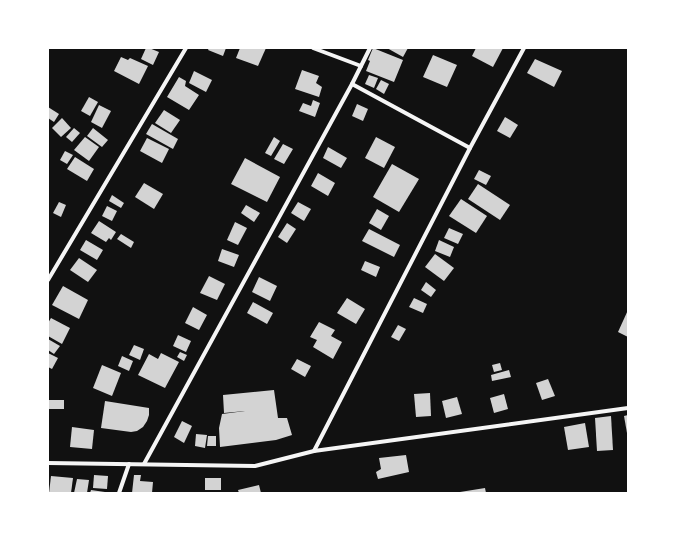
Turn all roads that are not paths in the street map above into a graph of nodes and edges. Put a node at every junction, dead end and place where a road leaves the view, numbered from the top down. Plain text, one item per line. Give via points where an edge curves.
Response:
1 (186, 48) edge
2 (313, 48) edge
3 (370, 48) edge
4 (524, 48) edge
5 (361, 66) junction
6 (352, 84) junction
7 (470, 148) junction
8 (48, 280) edge
9 (628, 408) edge
10 (314, 451) junction
11 (48, 462) edge
12 (129, 464) junction
13 (144, 464) junction
14 (119, 493) edge

1 - 8 street
2 - 5 street
3 - 5 street
4 - 7 street
5 - 6 street
6 - 7 street
6 - 13 street
7 - 10 street
9 - 10 street
10 - 13 street via 255,466
11 - 12 street
12 - 13 street
12 - 14 street

